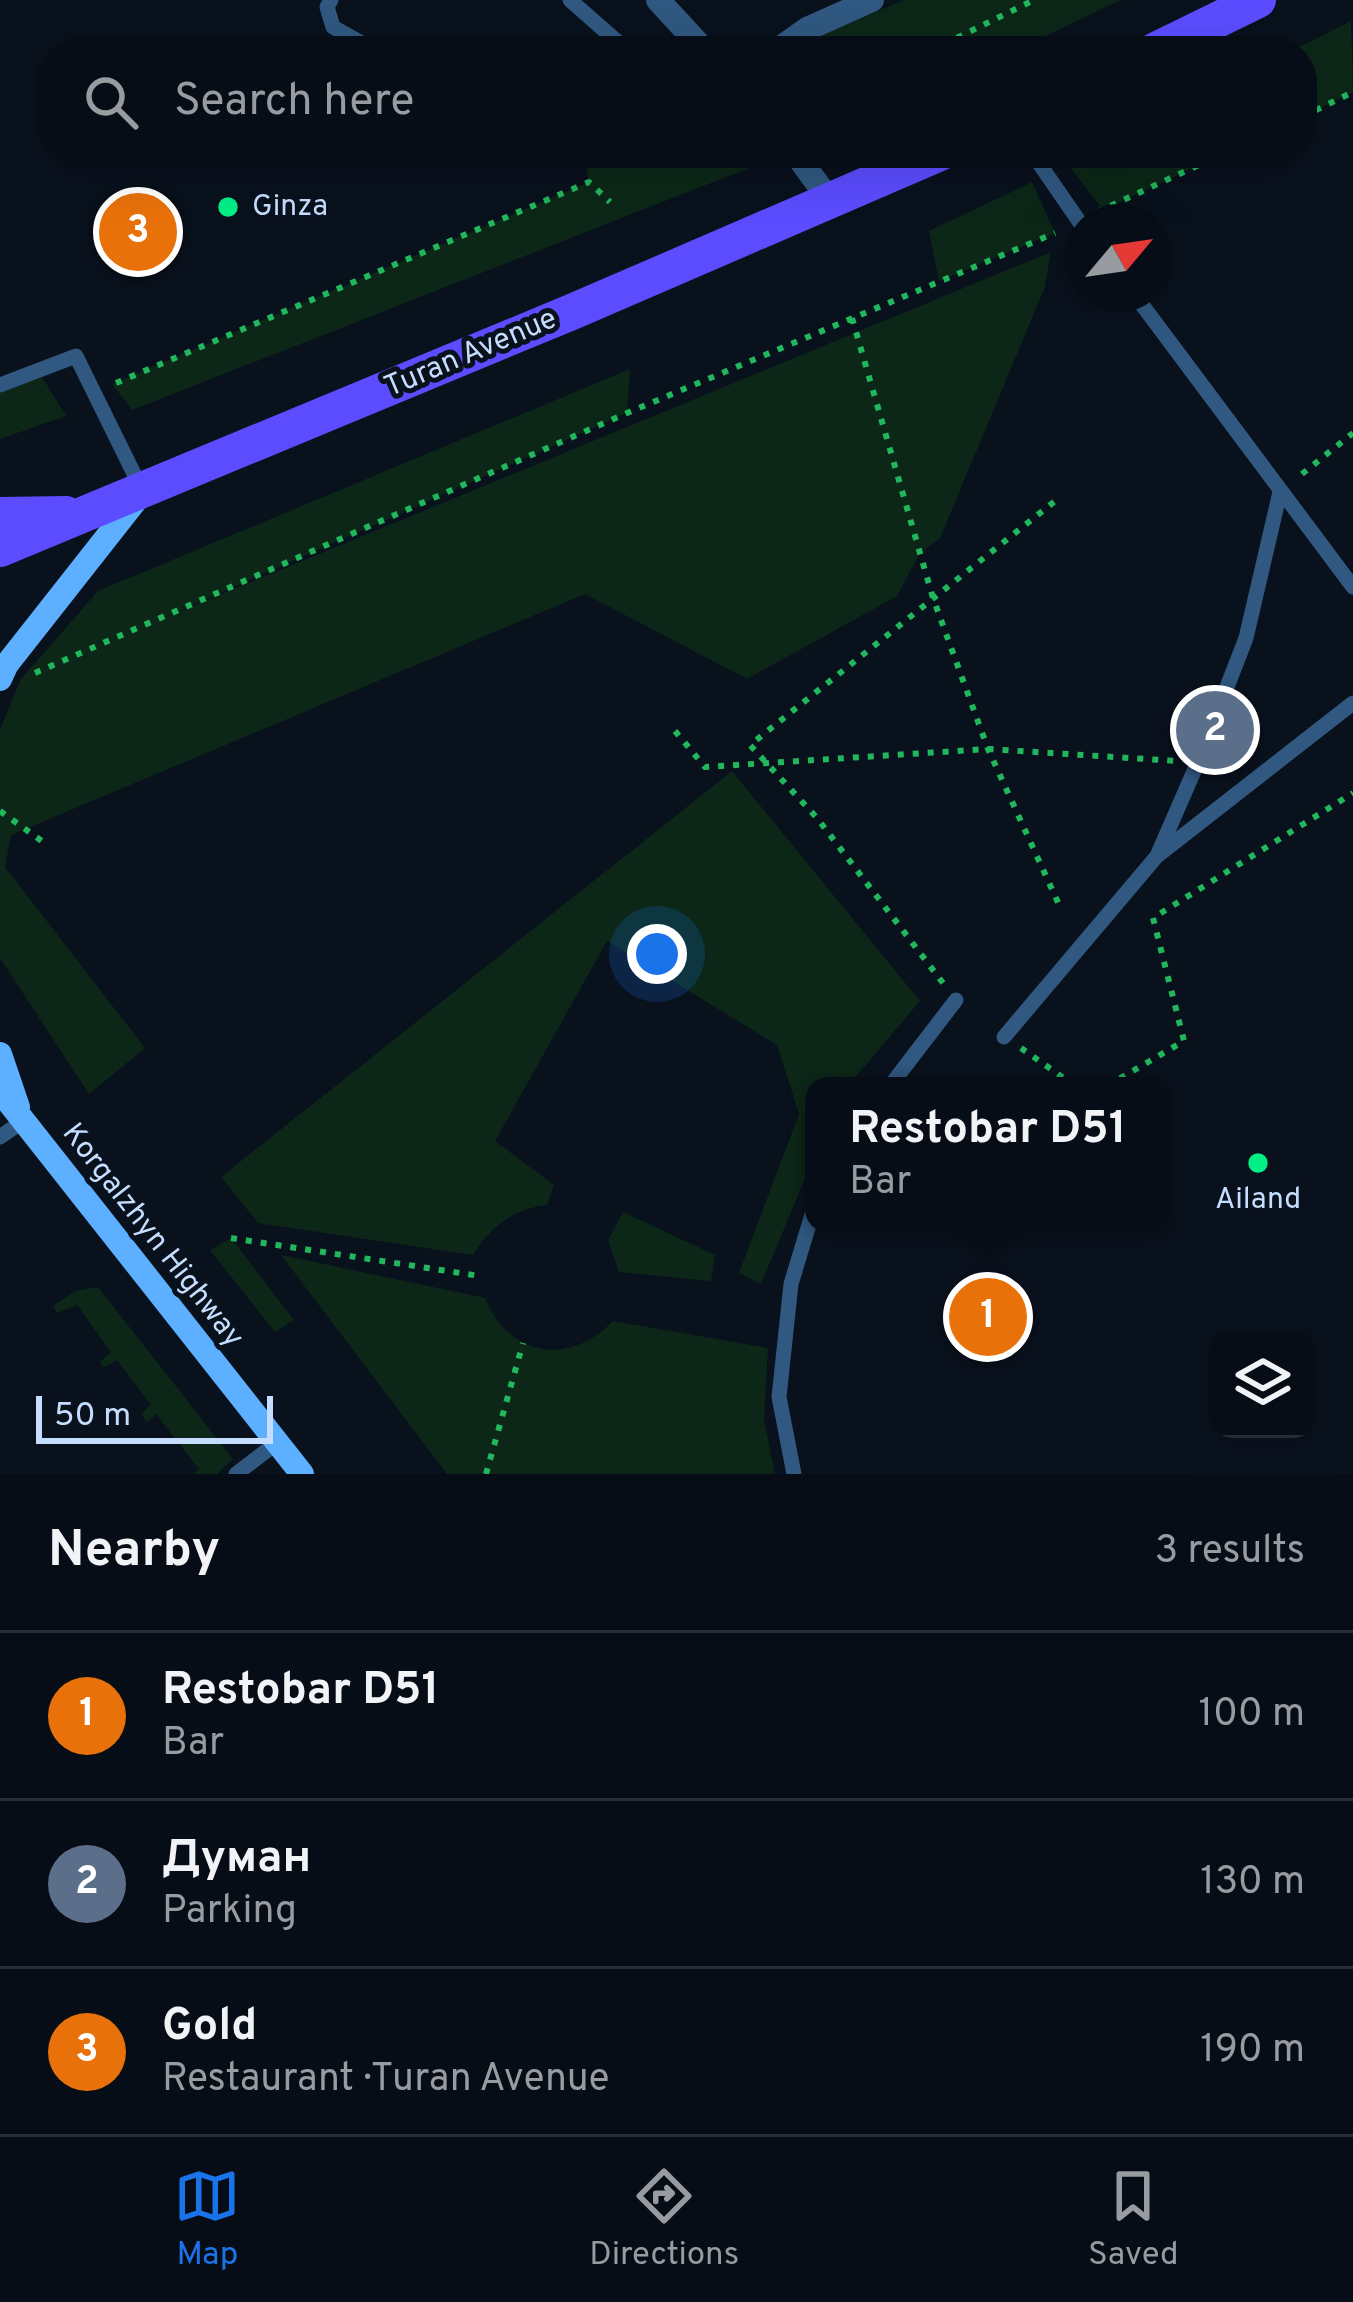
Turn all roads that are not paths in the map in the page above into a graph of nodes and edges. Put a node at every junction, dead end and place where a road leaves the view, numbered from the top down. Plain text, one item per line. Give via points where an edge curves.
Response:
1 (331, 0) edge
2 (570, 0) edge
3 (658, 0) edge
4 (872, 0) edge
5 (1258, 0) edge
6 (349, 36) edge
7 (611, 36) edge
8 (691, 36) edge
9 (797, 36) edge
10 (1185, 36) edge
11 (806, 168) edge
12 (907, 168) edge
13 (1044, 168) edge
14 (831, 202) junction
15 (1072, 204) edge
16 (1147, 312) edge
17 (0, 385) edge
18 (143, 491) junction
19 (1280, 492) junction
20 (88, 514) junction
21 (0, 515) edge
22 (0, 549) edge
23 (1353, 587) edge
24 (10, 679) edge
25 (1353, 703) edge
26 (1156, 856) junction
27 (956, 1000) road end
28 (1004, 1037) road end
29 (0, 1054) edge
30 (897, 1077) edge
31 (0, 1091) edge
32 (23, 1121) junction
33 (0, 1137) edge
34 (806, 1233) edge
35 (278, 1442) junction
36 (236, 1474) edge
37 (302, 1474) edge
38 (794, 1474) edge

1 - 6 lane via 333,27
2 - 7 lane
3 - 8 street
4 - 9 street
5 - 10 main road
11 - 14 street
12 - 14 main road, Turan Avenue
13 - 15 lane
14 - 18 main road, Turan Avenue
16 - 19 lane
17 - 18 lane via 76,356
18 - 20 main road, Turan Avenue
18 - 24 main road via 8,664
19 - 23 lane
19 - 26 lane via 1246,638
20 - 21 main road
20 - 22 main road, Turan Avenue
25 - 26 lane
26 - 28 lane
27 - 30 lane
29 - 32 main road
31 - 32 main road, Korgalzhyn Highway
32 - 33 lane
32 - 35 main road, Korgalzhyn Highway
34 - 38 lane via 791,1284 779,1397
35 - 36 lane
35 - 37 main road, Korgalzhyn Highway

